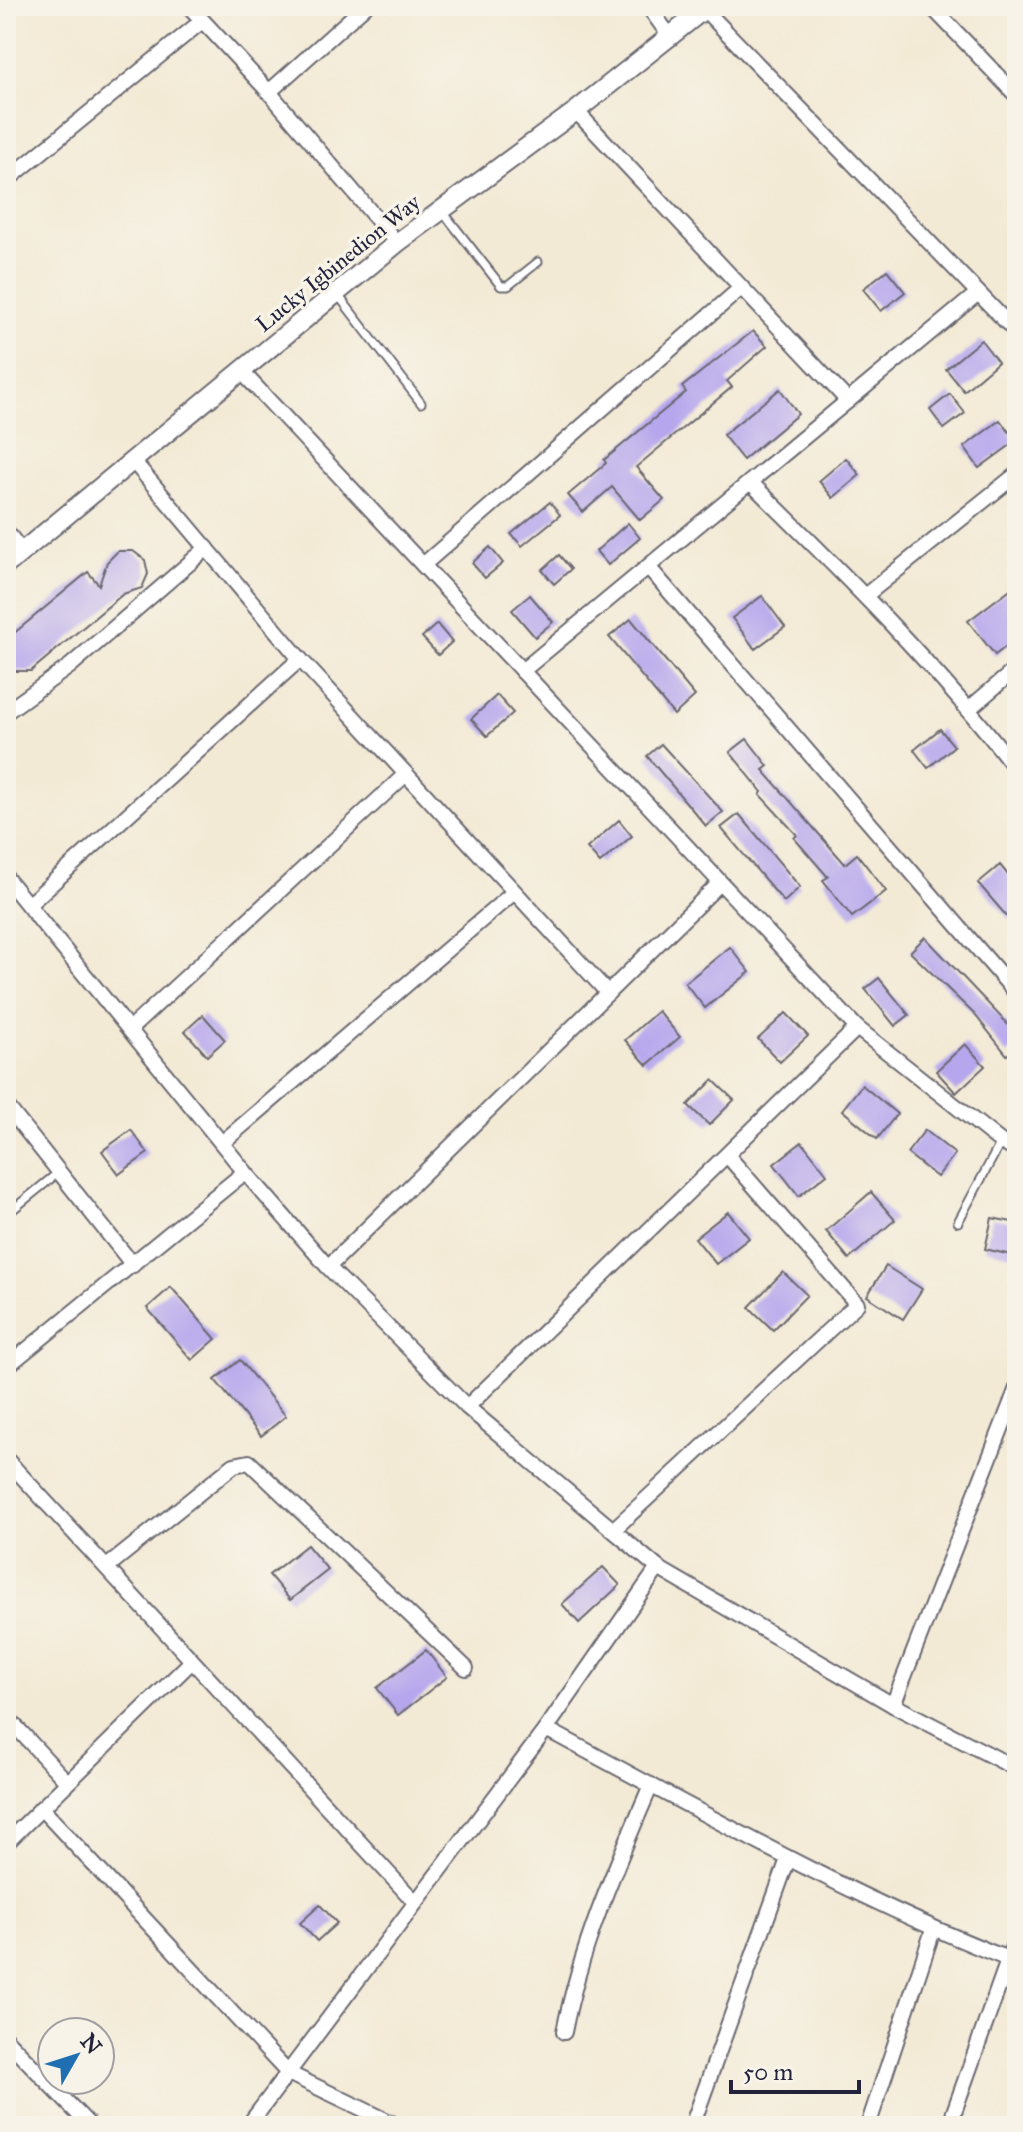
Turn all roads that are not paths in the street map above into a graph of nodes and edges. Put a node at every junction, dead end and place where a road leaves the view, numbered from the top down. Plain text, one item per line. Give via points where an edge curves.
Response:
1 (189, 6) edge
2 (365, 6) edge
3 (648, 6) edge
4 (931, 6) edge
5 (706, 8) edge
6 (202, 21) junction
7 (671, 38) junction
8 (269, 92) junction
9 (1017, 96) edge
10 (576, 111) junction
11 (6, 181) edge
12 (441, 210) junction
13 (397, 243) junction
14 (538, 262) dead end
15 (741, 288) junction
16 (336, 293) junction
17 (978, 293) junction
18 (1017, 333) edge
19 (242, 372) junction
20 (848, 401) junction
21 (421, 403) dead end
22 (134, 462) junction
23 (1017, 474) edge
24 (750, 482) junction
25 (6, 531) edge
26 (207, 548) junction
27 (22, 552) junction
28 (6, 565) edge
29 (423, 565) junction
30 (650, 569) junction
31 (866, 595) junction
32 (300, 659) junction
33 (1017, 668) edge
34 (522, 671) junction
35 (970, 708) junction
36 (6, 712) edge
37 (1017, 770) edge
38 (406, 774) junction
39 (6, 878) edge
40 (720, 883) junction
41 (513, 893) junction
42 (28, 905) junction
43 (608, 993) junction
44 (1017, 994) edge
45 (131, 1028) junction
46 (857, 1028) junction
47 (6, 1105) edge
48 (223, 1142) junction
49 (1001, 1142) junction
50 (1017, 1151) edge
51 (727, 1155) junction
52 (59, 1172) junction
53 (245, 1172) junction
54 (6, 1215) edge
55 (958, 1222) dead end
56 (133, 1265) junction
57 (328, 1267) junction
58 (6, 1367) edge
59 (1017, 1388) edge
60 (467, 1407) junction
61 (6, 1459) edge
62 (613, 1530) junction
63 (108, 1566) junction
64 (658, 1568) junction
65 (192, 1661) junction
66 (466, 1668) dead end
67 (893, 1705) junction
68 (6, 1716) edge
69 (546, 1729) junction
70 (1017, 1769) edge
71 (67, 1782) junction
72 (651, 1785) junction
73 (41, 1808) junction
74 (6, 1843) edge
75 (788, 1859) junction
76 (414, 1901) junction
77 (933, 1930) junction
78 (1017, 1935) edge
79 (1008, 1959) junction
80 (564, 2032) dead end
81 (6, 2039) edge
82 (288, 2073) junction
83 (90, 2126) edge
84 (248, 2126) edge
85 (398, 2126) edge
86 (692, 2126) edge
87 (868, 2126) edge
88 (949, 2126) edge

1 - 6 street
2 - 8 street
3 - 7 street
4 - 9 street
5 - 7 street, Lucky Igbinedion Way
5 - 17 street
6 - 8 street
6 - 11 street
7 - 10 street, Lucky Igbinedion Way
8 - 13 street
10 - 12 street, Lucky Igbinedion Way
10 - 15 street
12 - 13 street, Lucky Igbinedion Way
12 - 14 lane via 501,286
13 - 16 street, Lucky Igbinedion Way
15 - 20 street
15 - 29 street
16 - 19 street, Lucky Igbinedion Way
16 - 21 lane
17 - 18 street
17 - 20 street
19 - 22 street, Lucky Igbinedion Way
19 - 29 street
20 - 24 street
22 - 26 street
22 - 27 street, Lucky Igbinedion Way
23 - 31 street
24 - 30 street
24 - 31 street
25 - 27 street
26 - 32 street
26 - 36 street via 70,666
27 - 28 street, Lucky Igbinedion Way
29 - 34 street
30 - 34 street
30 - 44 street
31 - 35 street
32 - 38 street
32 - 42 street
33 - 35 street
34 - 40 street
35 - 37 street
38 - 41 street
38 - 45 street
39 - 42 street
40 - 43 street
40 - 46 street
41 - 43 street
41 - 48 street
42 - 45 street
43 - 57 street
45 - 48 street
46 - 49 street
46 - 51 street
47 - 52 street
48 - 53 street
49 - 50 street
49 - 55 lane
51 - 60 street
51 - 62 street via 857,1304
52 - 54 lane
52 - 56 street
53 - 56 street
53 - 57 street
56 - 58 street
57 - 60 street
59 - 67 street
60 - 62 street
61 - 63 street
62 - 64 street
63 - 65 street
63 - 66 street via 234,1465 249,1462
64 - 67 street
64 - 69 street
65 - 71 street
65 - 76 street
67 - 70 street
68 - 71 street
69 - 72 street
69 - 76 street
71 - 73 street
72 - 75 street
72 - 80 street via 597,1913 575,1976
73 - 74 street
73 - 82 street
75 - 77 street
75 - 86 street
76 - 82 street
77 - 79 street
77 - 87 street
78 - 79 street
79 - 88 street
81 - 83 street
82 - 84 street
82 - 85 street

